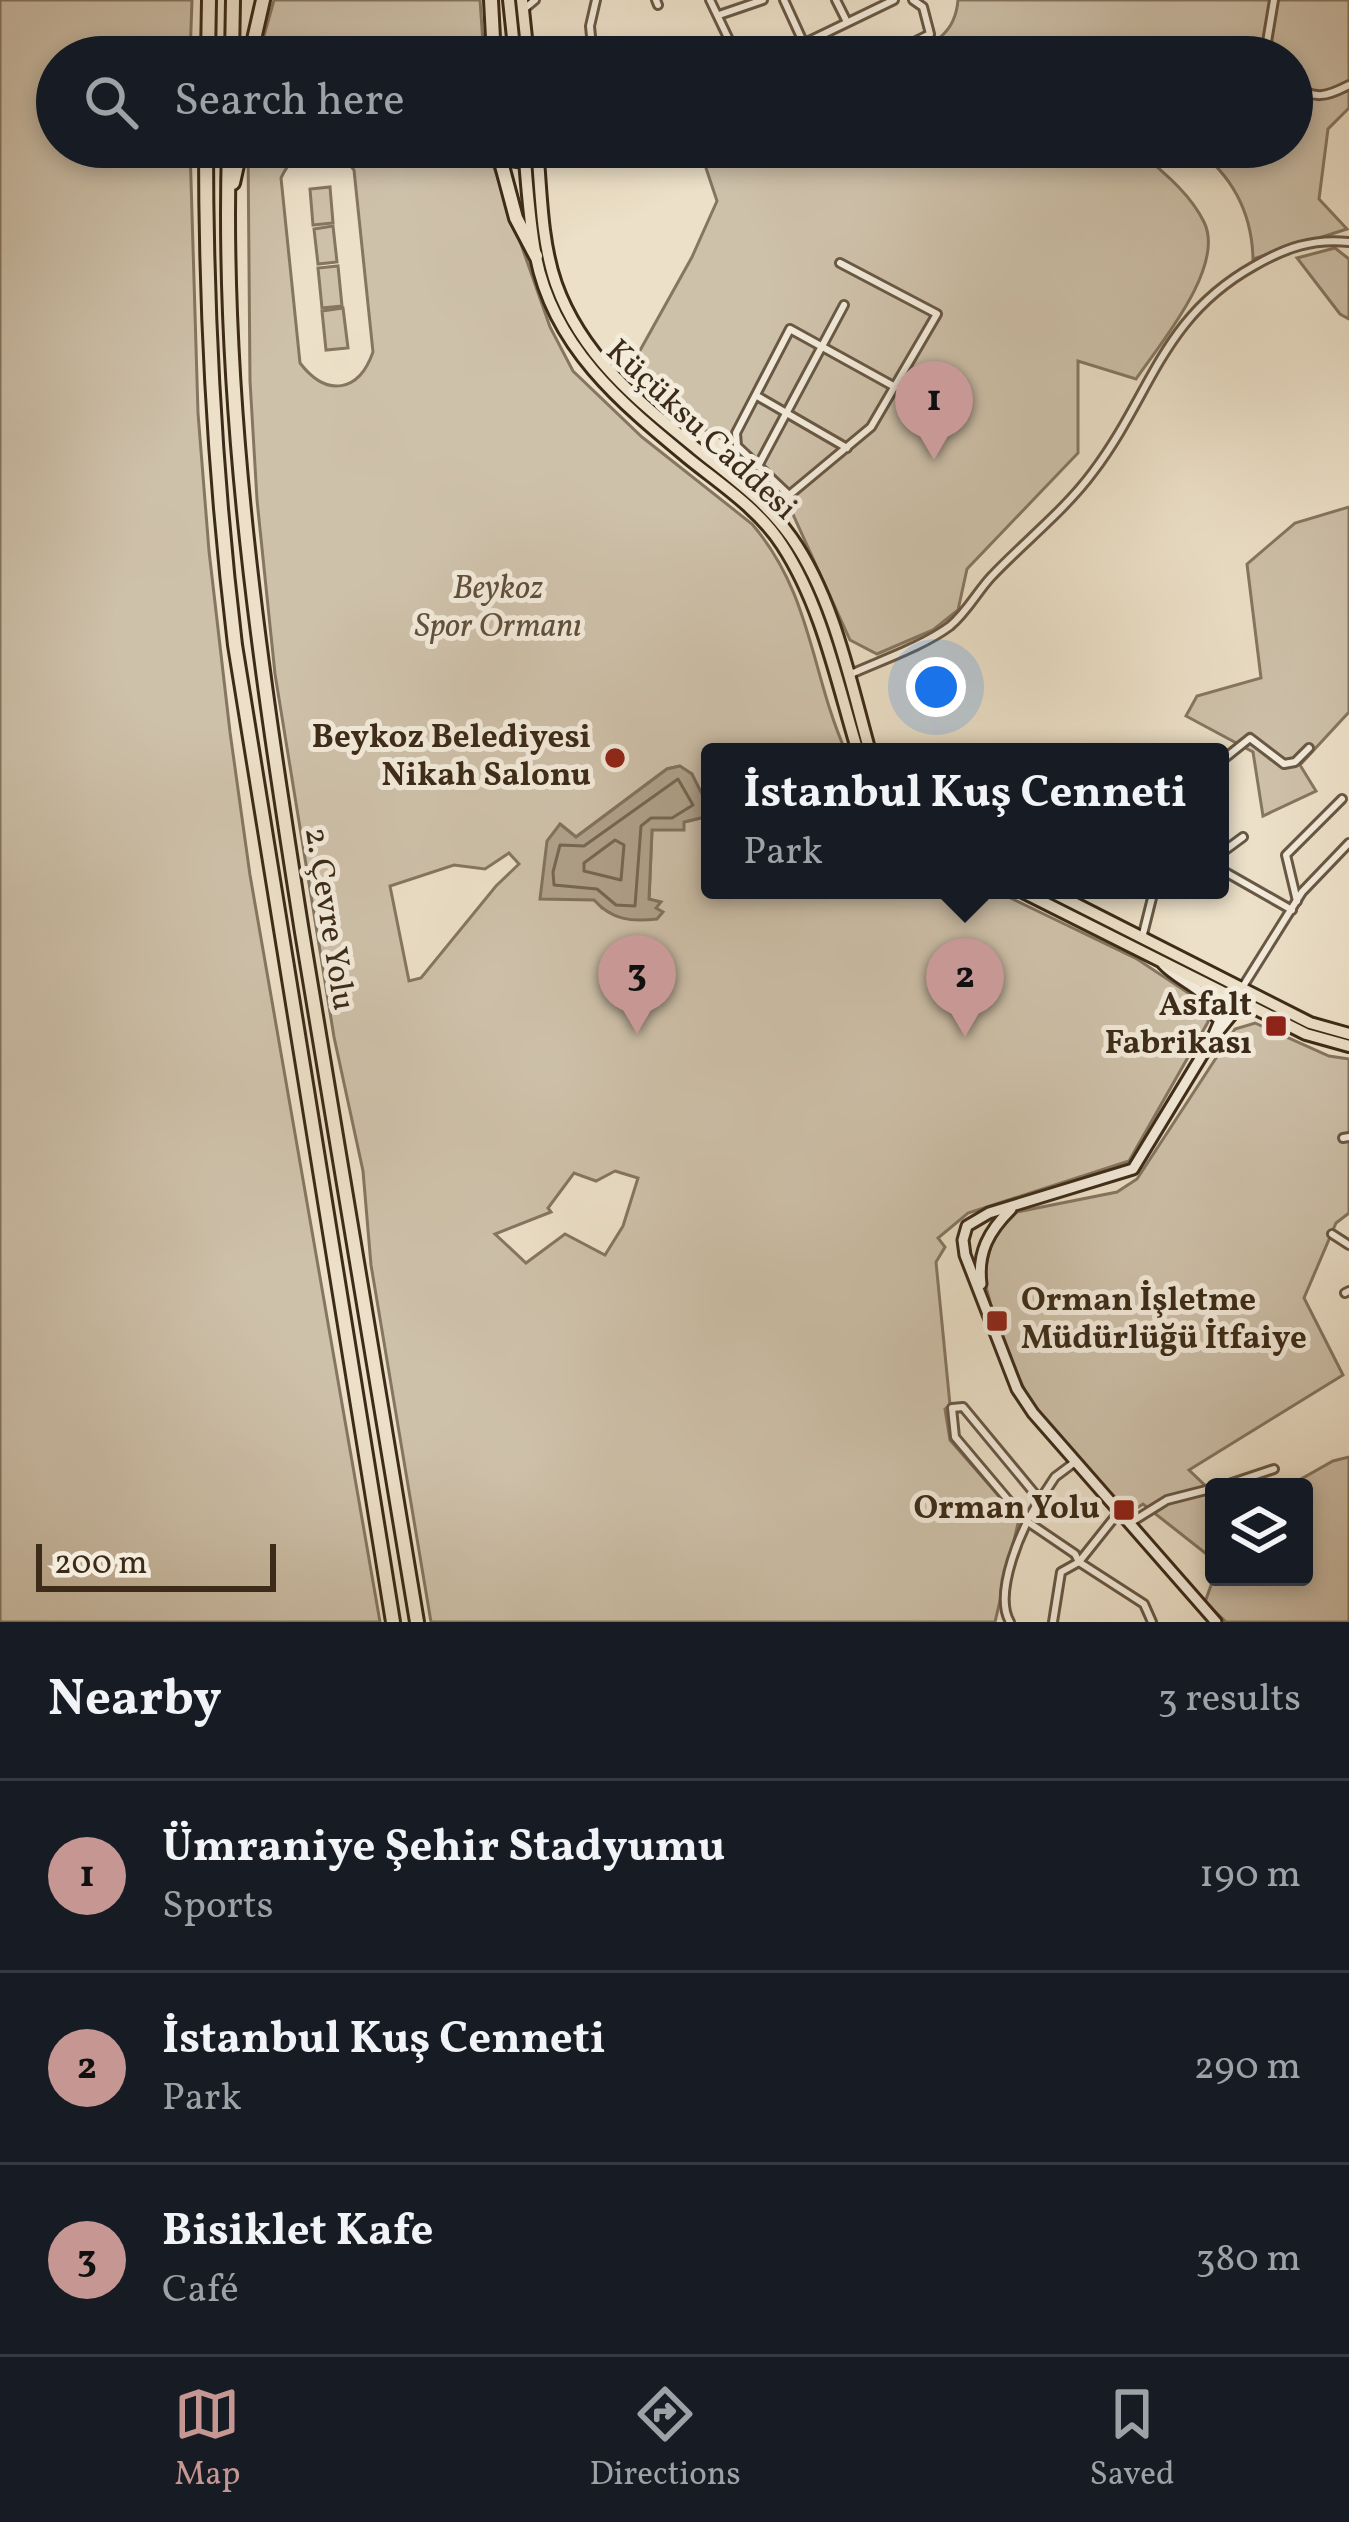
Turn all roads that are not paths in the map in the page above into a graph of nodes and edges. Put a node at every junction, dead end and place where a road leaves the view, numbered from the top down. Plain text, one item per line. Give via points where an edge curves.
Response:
1 (209, 0) edge
2 (233, 0) edge
3 (263, 0) edge
4 (491, 0) edge
5 (535, 0) edge
6 (596, 0) edge
7 (710, 0) edge
8 (764, 0) edge
9 (784, 0) edge
10 (836, 0) edge
11 (894, 0) edge
12 (913, 0) edge
13 (1274, 0) edge
14 (516, 5) edge
15 (718, 15) junction
16 (847, 22) junction
17 (208, 36) edge
18 (232, 36) edge
19 (255, 36) edge
20 (493, 36) edge
21 (515, 36) edge
22 (523, 36) edge
23 (591, 36) edge
24 (727, 36) edge
25 (802, 36) edge
26 (819, 36) edge
27 (926, 36) edge
28 (1268, 36) edge
29 (1349, 85) edge
30 (1313, 96) edge
31 (206, 168) edge
32 (228, 168) edge
33 (236, 168) edge
34 (505, 168) edge
35 (527, 168) edge
36 (539, 168) edge
37 (227, 202) junction
38 (1349, 242) edge
39 (536, 256) junction
40 (840, 263) dead end
41 (844, 305) dead end
42 (821, 346) junction
43 (589, 358) junction
44 (895, 387) junction
45 (756, 395) junction
46 (787, 413) junction
47 (847, 448) junction
48 (758, 466) junction
49 (789, 495) junction
50 (765, 516) junction
51 (842, 677) junction
52 (862, 743) edge
53 (1310, 748) dead end
54 (1229, 755) edge
55 (1342, 799) dead end
56 (1243, 837) dead end
57 (1349, 843) edge
58 (1229, 847) edge
59 (1229, 873) edge
60 (1041, 899) edge
61 (1062, 899) edge
62 (1152, 899) edge
63 (1297, 901) junction
64 (1292, 910) junction
65 (1096, 921) junction
66 (1142, 938) junction
67 (1160, 960) junction
68 (1239, 993) junction
69 (1264, 1012) junction
70 (1219, 1027) junction
71 (1349, 1034) edge
72 (1349, 1046) edge
73 (1015, 1205) junction
74 (966, 1230) junction
75 (1332, 1234) dead end
76 (986, 1240) junction
77 (1349, 1245) edge
78 (983, 1301) junction
79 (1075, 1462) junction
80 (1274, 1469) dead end
81 (1247, 1478) edge
82 (1205, 1491) edge
83 (1040, 1500) junction
84 (1118, 1513) junction
85 (1025, 1520) junction
86 (1128, 1524) junction
87 (1079, 1562) junction
88 (393, 1622) edge
89 (417, 1622) edge
90 (1010, 1622) edge
91 (1053, 1622) edge
92 (1152, 1622) edge
93 (1216, 1622) edge

1 - 17 highway
2 - 18 highway
3 - 19 highway
4 - 20 highway
5 - 14 street
6 - 23 street
7 - 15 street
8 - 15 street
9 - 25 street
10 - 16 street
11 - 16 street
12 - 27 street via 923,7
13 - 28 street
14 - 21 main road
14 - 22 main road
15 - 24 street
16 - 26 street
29 - 30 street
31 - 88 highway, 2. Çevre Yolu via 206,285 235,645
32 - 37 highway, 2. Çevre Yolu
33 - 37 highway
34 - 39 highway
35 - 39 main road, Küçüksu Caddesi
36 - 43 main road, Küçüksu Caddesi via 554,280
37 - 89 highway, 2. Çevre Yolu via 254,621
38 - 51 street via 1309,242 1223,283 1181,325 1091,476 968,608 948,627
39 - 43 main road, Küçüksu Caddesi via 564,334
40 - 44 street via 937,314
41 - 42 street
42 - 44 street
42 - 45 street via 790,329
42 - 46 street
43 - 50 main road, Küçüksu Caddesi via 635,414
44 - 47 street
45 - 46 street
45 - 48 street via 736,433 737,446
46 - 47 street
46 - 48 street
47 - 49 street
48 - 49 street
49 - 50 street
50 - 51 main road, Küçüksu Caddesi
51 - 52 main road, Küçüksu Caddesi
53 - 54 street via 1284,764 1250,738
55 - 63 street via 1286,855
56 - 58 street
57 - 63 street
59 - 64 street
60 - 65 main road
61 - 65 main road
62 - 66 street
63 - 64 street
64 - 68 street
65 - 66 main road
65 - 67 main road
66 - 68 main road
67 - 68 main road
67 - 70 street via 1213,1003
68 - 69 main road
68 - 70 street via 1238,1007
68 - 71 main road via 1287,1018
69 - 70 street
69 - 72 main road
70 - 73 street via 1133,1168
73 - 74 street
73 - 76 street
74 - 76 street via 973,1246
74 - 76 street via 982,1224
74 - 78 street via 965,1255
75 - 77 street
76 - 78 street
78 - 79 street via 1017,1389
79 - 83 street
79 - 84 street
80 - 81 street
82 - 86 street via 1167,1500
83 - 85 street
83 - 85 street via 963,1407 952,1408 955,1437
84 - 86 street
84 - 87 street
85 - 87 street
85 - 90 street via 1007,1582
86 - 93 street
87 - 91 street via 1061,1572
87 - 92 street via 1144,1604

